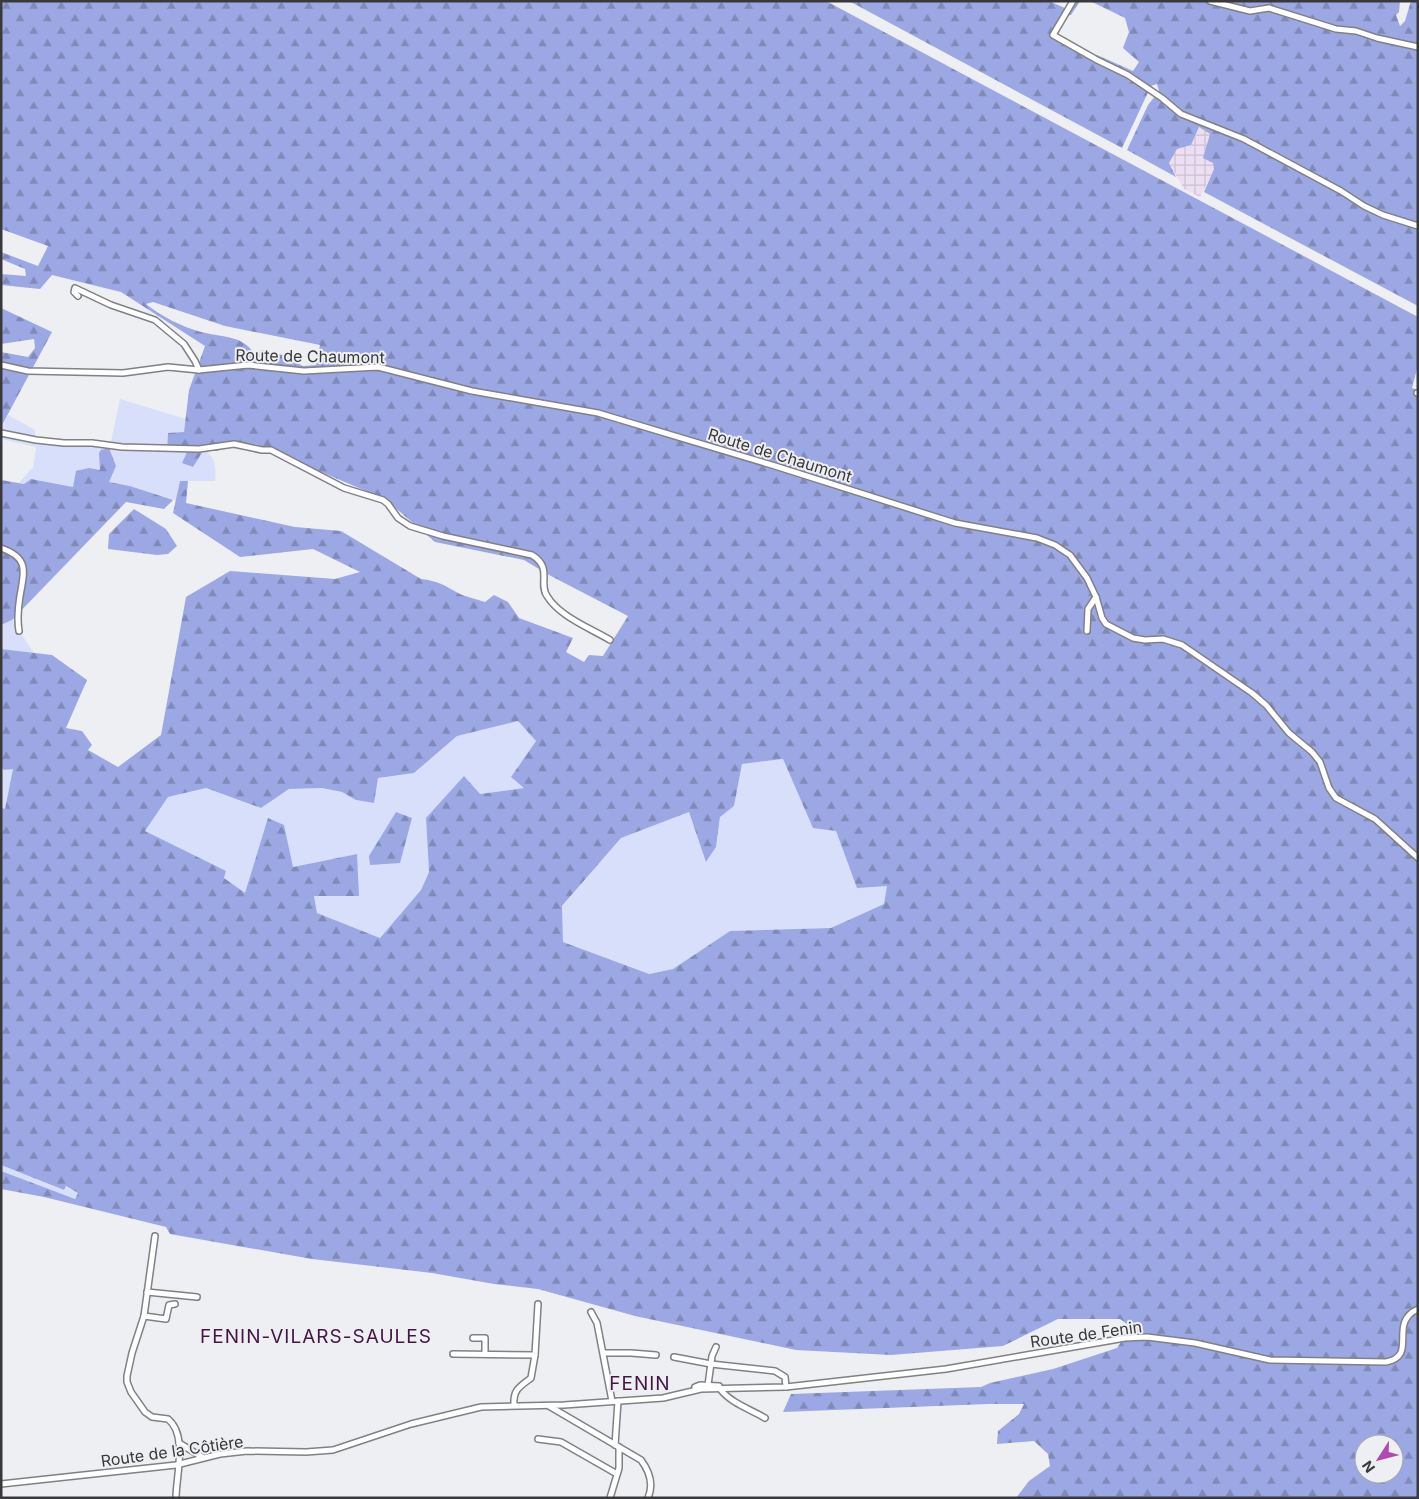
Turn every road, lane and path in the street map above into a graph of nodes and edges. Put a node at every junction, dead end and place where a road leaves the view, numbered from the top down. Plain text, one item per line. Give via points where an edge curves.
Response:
1 (1073, 1) edge
2 (1210, 1) edge
3 (1418, 47) edge
4 (1418, 226) edge
5 (78, 296) dead end
6 (1, 365) edge
7 (199, 370) junction
8 (1, 432) edge
9 (1, 548) edge
10 (1096, 597) junction
11 (19, 631) dead end
12 (1087, 631) dead end
13 (610, 640) dead end
14 (1418, 858) edge
15 (154, 1236) dead end
16 (147, 1292) junction
17 (196, 1297) dead end
18 (175, 1304) dead end
19 (538, 1304) dead end
20 (1418, 1309) edge
21 (591, 1312) dead end
22 (144, 1316) junction
23 (473, 1338) dead end
24 (716, 1346) dead end
25 (604, 1353) junction
26 (453, 1354) dead end
27 (485, 1354) junction
28 (535, 1355) junction
29 (656, 1355) dead end
30 (674, 1357) dead end
31 (711, 1364) junction
32 (708, 1385) junction
33 (786, 1387) junction
34 (720, 1389) junction
35 (728, 1389) junction
36 (688, 1392) junction
37 (615, 1401) junction
38 (514, 1405) junction
39 (549, 1405) junction
40 (564, 1405) junction
41 (562, 1413) junction
42 (765, 1418) dead end
43 (538, 1439) dead end
44 (179, 1443) junction
45 (617, 1446) junction
46 (202, 1457) junction
47 (180, 1464) junction
48 (617, 1474) junction
49 (1, 1484) edge
50 (176, 1498) edge
51 (610, 1498) edge
52 (648, 1498) edge

1 - 4 street via 1053,36 1128,75 1181,114 1244,139 1383,215
2 - 3 street via 1250,11 1269,8 1336,29
5 - 7 street via 75,288 155,320 184,344
6 - 7 street, Route de Chaumont via 28,371 123,373 163,367
7 - 10 street, Route de Chaumont via 248,365 304,371 378,367 472,390 598,413 955,523 1037,538 1070,555
8 - 13 street via 36,440 122,447 199,450 234,444 270,450 344,488 383,500 398,518 410,526 532,555 542,566 545,593 553,604
9 - 11 street via 15,555 25,570 18,614
10 - 12 street via 1088,609
10 - 14 street, Route de Chaumont via 1104,621 1111,628 1133,638 1163,639 1182,645 1252,693 1289,733 1312,752 1336,798 1375,819
15 - 16 street
16 - 17 street
16 - 22 street
18 - 22 street via 169,1305 166,1319
19 - 28 street
20 - 33 street, Route de Fenin via 1404,1322 1406,1342 1403,1353 1386,1362 1270,1360 1195,1343 1140,1337 1082,1344 946,1369
21 - 25 street
22 - 44 street via 132,1353 128,1386 149,1416 172,1422
23 - 27 street via 485,1338
24 - 31 street
25 - 29 street
25 - 37 street
26 - 27 street
27 - 28 street
28 - 38 street via 531,1378 513,1395
30 - 31 street
31 - 32 street
31 - 33 street via 778,1371 786,1379
32 - 35 street
32 - 36 street via 696,1386
33 - 35 street, Route de Fenin
34 - 35 street
34 - 36 street
34 - 42 street via 741,1406
36 - 37 street, Route de la Côtière via 667,1398
37 - 40 street, Route de la Côtière
37 - 45 street
38 - 39 street, Route de la Côtière
38 - 46 street, Route de la Côtière via 461,1410 333,1450 247,1452
39 - 40 street, Route de la Côtière
39 - 41 street
40 - 41 street
41 - 45 street
43 - 48 street via 561,1442
44 - 46 street
44 - 47 street
45 - 48 street via 620,1458
45 - 52 street via 641,1460 647,1468 651,1485
46 - 47 street, Route de la Côtière
47 - 49 street, Route de la Côtière
47 - 50 street
48 - 51 street

